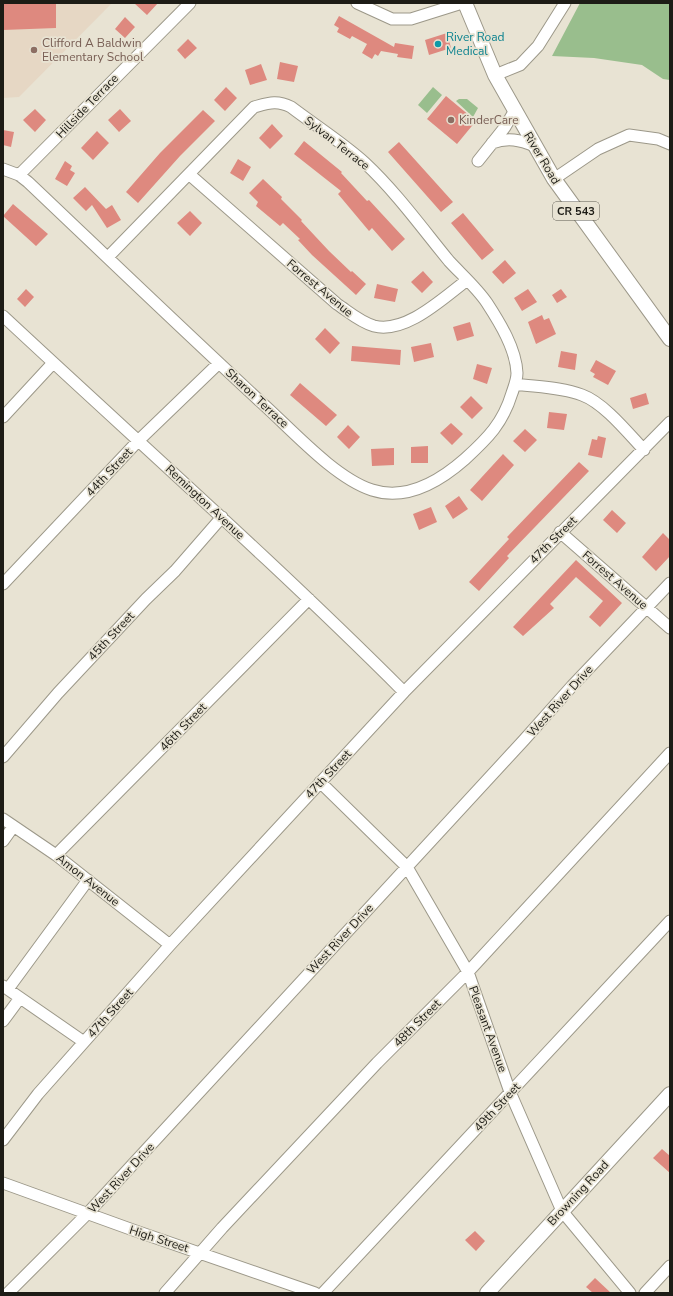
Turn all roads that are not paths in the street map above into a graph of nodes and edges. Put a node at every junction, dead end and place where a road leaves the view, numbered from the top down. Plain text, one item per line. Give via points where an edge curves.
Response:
1 (190, 3) edge
2 (357, 3) edge
3 (464, 3) edge
4 (566, 3) edge
5 (495, 75) junction
6 (515, 110) junction
7 (492, 143) junction
8 (670, 144) edge
9 (535, 146) junction
10 (478, 161) dead end
11 (3, 169) edge
12 (19, 175) junction
13 (190, 175) junction
14 (554, 179) junction
15 (108, 258) junction
16 (466, 281) junction
17 (3, 316) edge
18 (670, 339) edge
19 (53, 363) junction
20 (219, 363) junction
21 (515, 384) junction
22 (3, 417) edge
23 (670, 422) edge
24 (138, 441) junction
25 (644, 450) junction
26 (222, 517) junction
27 (560, 532) junction
28 (670, 583) edge
29 (3, 584) edge
30 (309, 599) junction
31 (647, 608) junction
32 (670, 628) edge
33 (404, 692) junction
34 (670, 753) edge
35 (3, 757) edge
36 (320, 782) junction
37 (3, 820) edge
38 (13, 826) junction
39 (3, 841) edge
40 (56, 855) junction
41 (406, 867) junction
42 (88, 880) junction
43 (670, 921) edge
44 (170, 945) junction
45 (468, 972) junction
46 (6, 987) edge
47 (20, 998) junction
48 (3, 1021) edge
49 (84, 1042) junction
50 (510, 1092) junction
51 (670, 1094) edge
52 (3, 1140) edge
53 (3, 1183) edge
54 (562, 1211) junction
55 (87, 1214) junction
56 (201, 1253) junction
57 (670, 1266) edge
58 (8, 1293) edge
59 (165, 1293) edge
60 (316, 1293) edge
61 (323, 1293) edge
62 (486, 1293) edge
63 (630, 1293) edge
64 (645, 1293) edge

1 - 12 street, Hillside Terrace
2 - 3 street via 392,19 411,19
3 - 5 main road, River Road / CR 543
4 - 5 street via 538,46 520,65
5 - 6 main road, River Road / CR 543
6 - 7 street
6 - 9 main road, River Road / CR 543
7 - 9 street via 516,139
7 - 10 street
8 - 14 street via 658,139 629,135 598,149
9 - 14 main road, River Road / CR 543
11 - 12 street, Sharon Terrace
12 - 15 street, Sharon Terrace
13 - 15 street, Sylvan Terrace
13 - 16 street, Forrest Avenue via 337,304 361,321 376,326 404,322 421,316
13 - 16 street, Sylvan Terrace via 254,107 274,102 282,103 291,107 365,163
14 - 18 main road, River Road / CR 543
15 - 20 street, Sharon Terrace
16 - 21 street, Sylvan Terrace via 485,300 509,342 517,372
17 - 19 street, Remington Avenue
19 - 22 street
19 - 24 street, Remington Avenue
20 - 21 street, Sharon Terrace via 336,470 353,481 382,493 429,485 445,475 491,434 506,412
20 - 24 street, 44th Street
21 - 25 street via 565,390 583,395 603,409
23 - 25 street, 47th Street
24 - 26 street, Remington Avenue
24 - 29 street, 44th Street
25 - 27 street, 47th Street
26 - 30 street, Remington Avenue
26 - 35 street, 45th Street via 175,571 58,693
27 - 31 street, Forrest Avenue
27 - 33 street, 47th Street
28 - 31 street, West River Drive
30 - 33 street, Remington Avenue
30 - 40 street, 46th Street
31 - 32 street, Forrest Avenue
31 - 41 street, West River Drive
33 - 36 street, 47th Street
34 - 45 street, 48th Street
36 - 41 street, Pleasant Avenue
36 - 44 street, 47th Street
37 - 38 street, Amon Avenue
38 - 39 street
38 - 40 street, Amon Avenue
40 - 42 street, Amon Avenue
41 - 45 street, Pleasant Avenue
41 - 55 street, West River Drive
42 - 44 street, Amon Avenue
42 - 46 street
43 - 50 street, 49th Street
44 - 49 street, 47th Street
45 - 50 street, Pleasant Avenue
45 - 56 street, 48th Street via 377,1063
46 - 47 street
47 - 48 street
47 - 49 street
49 - 52 street, 47th Street via 38,1094
50 - 54 street, Pleasant Avenue
50 - 61 street, 49th Street
51 - 54 main road, Browning Road
53 - 55 street, High Street
54 - 62 main road, Browning Road
54 - 63 street, Pleasant Avenue
55 - 56 street, High Street
55 - 58 street, West River Drive
56 - 59 street, 48th Street
56 - 60 street, High Street
57 - 64 street

